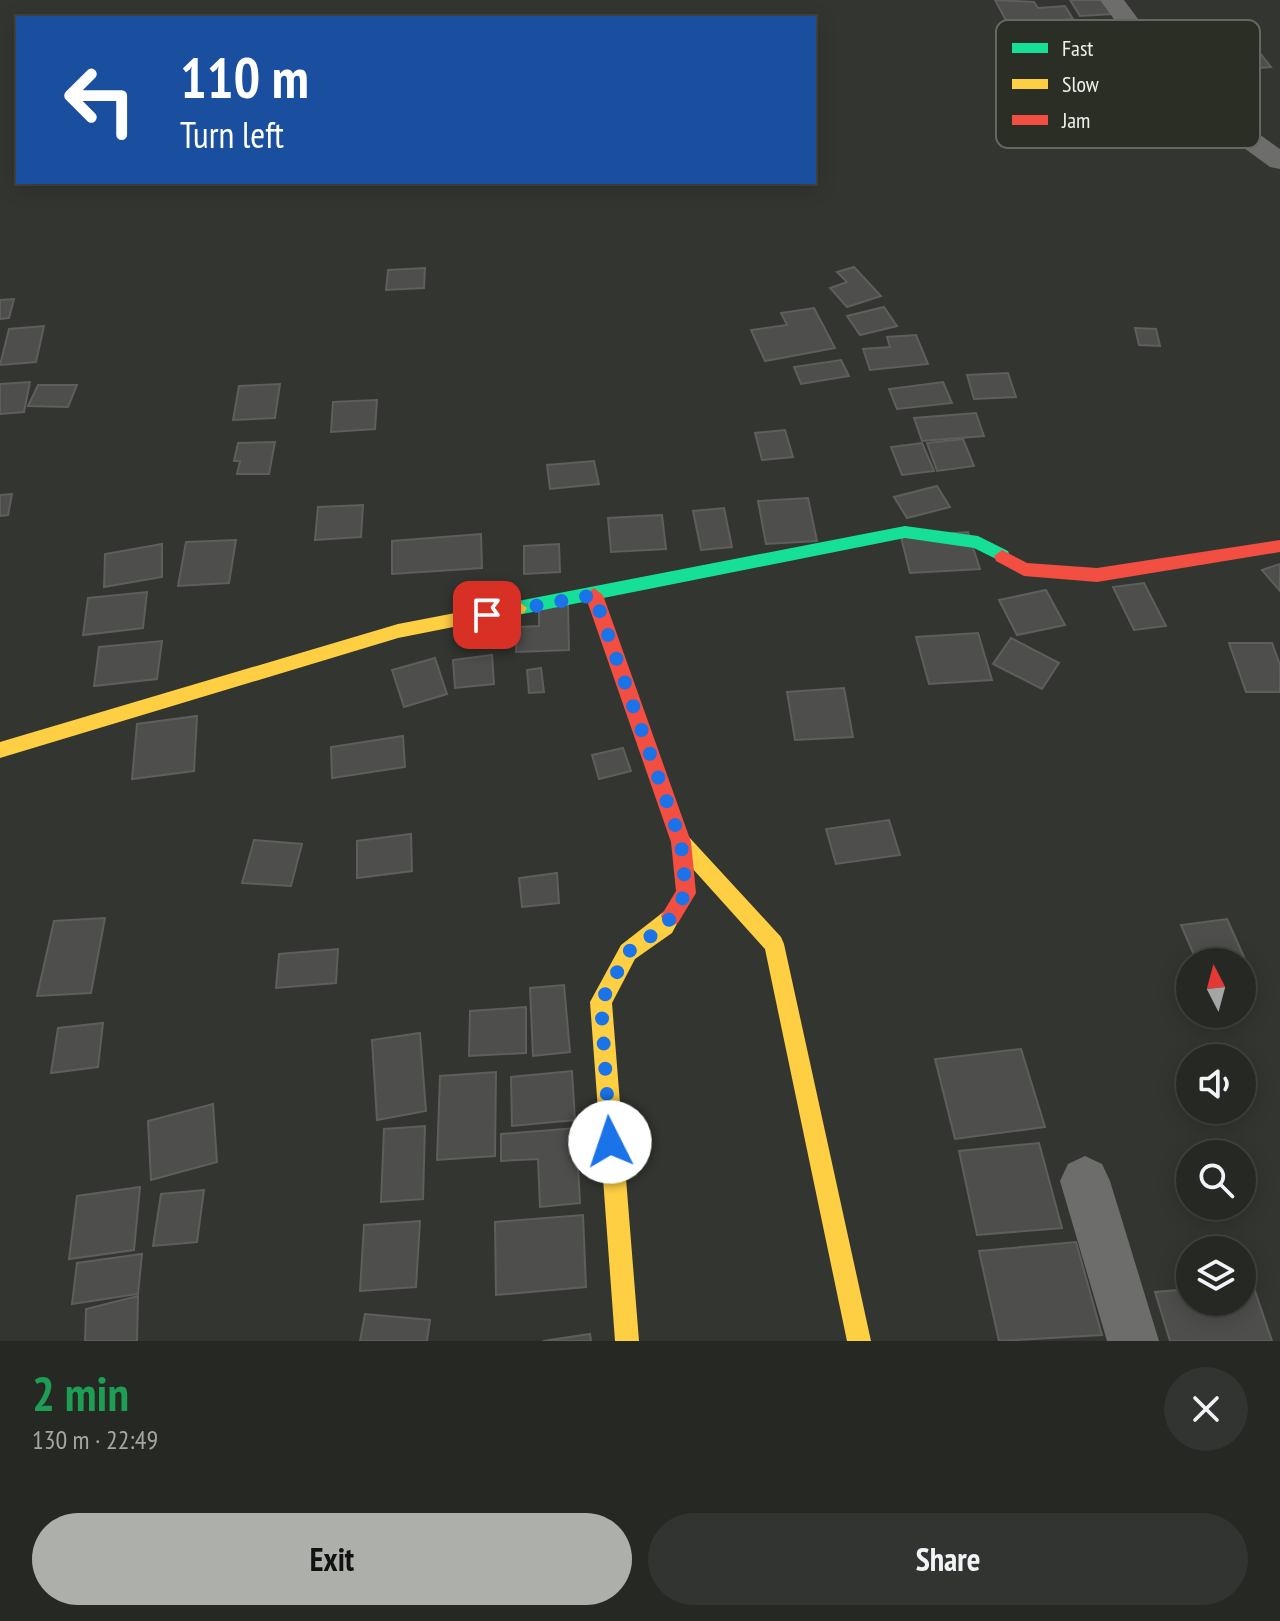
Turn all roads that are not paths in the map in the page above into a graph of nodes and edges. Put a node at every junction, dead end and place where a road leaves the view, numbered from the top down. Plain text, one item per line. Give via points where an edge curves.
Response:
1 (1112, 0) edge
2 (1127, 20) edge
3 (1260, 147) edge
4 (1280, 161) edge
5 (1280, 546) edge
6 (594, 595) junction
7 (0, 750) edge
8 (681, 842) junction
9 (1085, 1181) dead end
10 (627, 1341) edge
11 (859, 1341) edge
12 (1133, 1341) edge

1 - 2 street
3 - 4 street
5 - 6 street via 1097,575 1024,569 978,542 905,532
6 - 7 street via 398,631
6 - 8 street
8 - 10 street via 686,893 665,926 628,952 601,1002
8 - 11 street via 774,944
9 - 12 street

